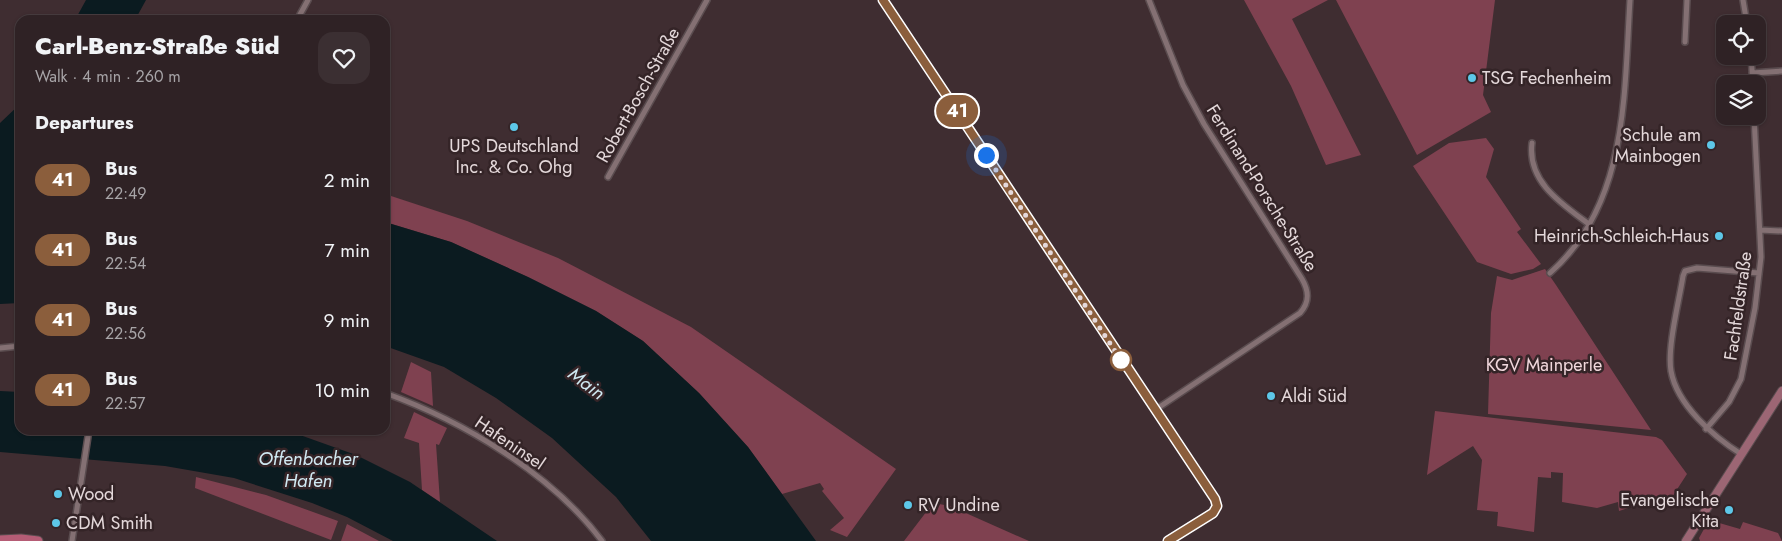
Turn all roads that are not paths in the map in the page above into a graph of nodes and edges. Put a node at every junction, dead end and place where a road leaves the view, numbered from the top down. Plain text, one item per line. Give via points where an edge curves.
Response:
1 (308, 0) edge
2 (707, 0) edge
3 (883, 0) edge
4 (1148, 0) edge
5 (1630, 0) edge
6 (1687, 0) edge
7 (1743, 0) edge
8 (299, 15) edge
9 (1746, 15) edge
10 (1685, 42) dead end
11 (1752, 65) edge
12 (1782, 71) edge
13 (1752, 72) junction
14 (1752, 75) edge
15 (1754, 125) edge
16 (1532, 143) dead end
17 (608, 177) dead end
18 (1590, 225) junction
19 (1760, 230) junction
20 (1782, 231) edge
21 (1550, 273) dead end
22 (1759, 273) junction
23 (15, 346) edge
24 (0, 348) edge
25 (1782, 391) edge
26 (390, 395) edge
27 (1154, 410) junction
28 (1706, 429) junction
29 (88, 435) edge
30 (1741, 454) junction
31 (0, 540) edge
32 (38, 541) edge
33 (72, 541) edge
34 (602, 541) edge
35 (1168, 541) edge
36 (1686, 541) edge

1 - 8 street
2 - 17 street, Robert-Bosch-Straße
3 - 27 main road
4 - 27 street, Ferdinand-Porsche-Straße via 1182,84 1302,279 1308,295 1300,313
5 - 18 street via 1619,138 1606,191
6 - 10 street
7 - 9 street
11 - 13 street
12 - 13 street
13 - 14 street
15 - 19 street, Fachfeldstraße
16 - 18 street via 1530,156 1537,176 1550,193
18 - 21 street
19 - 20 street
19 - 22 street, Fachfeldstraße
22 - 28 street, Fachfeldstraße via 1741,379 1729,402
22 - 28 street via 1693,268 1683,273 1671,356 1672,372 1679,391
23 - 24 street
25 - 30 main road
26 - 34 street, Hafeninsel via 460,427 508,456 566,501
27 - 35 main road via 1217,506 1213,513
28 - 30 street
29 - 33 street
30 - 36 main road
31 - 32 main road

